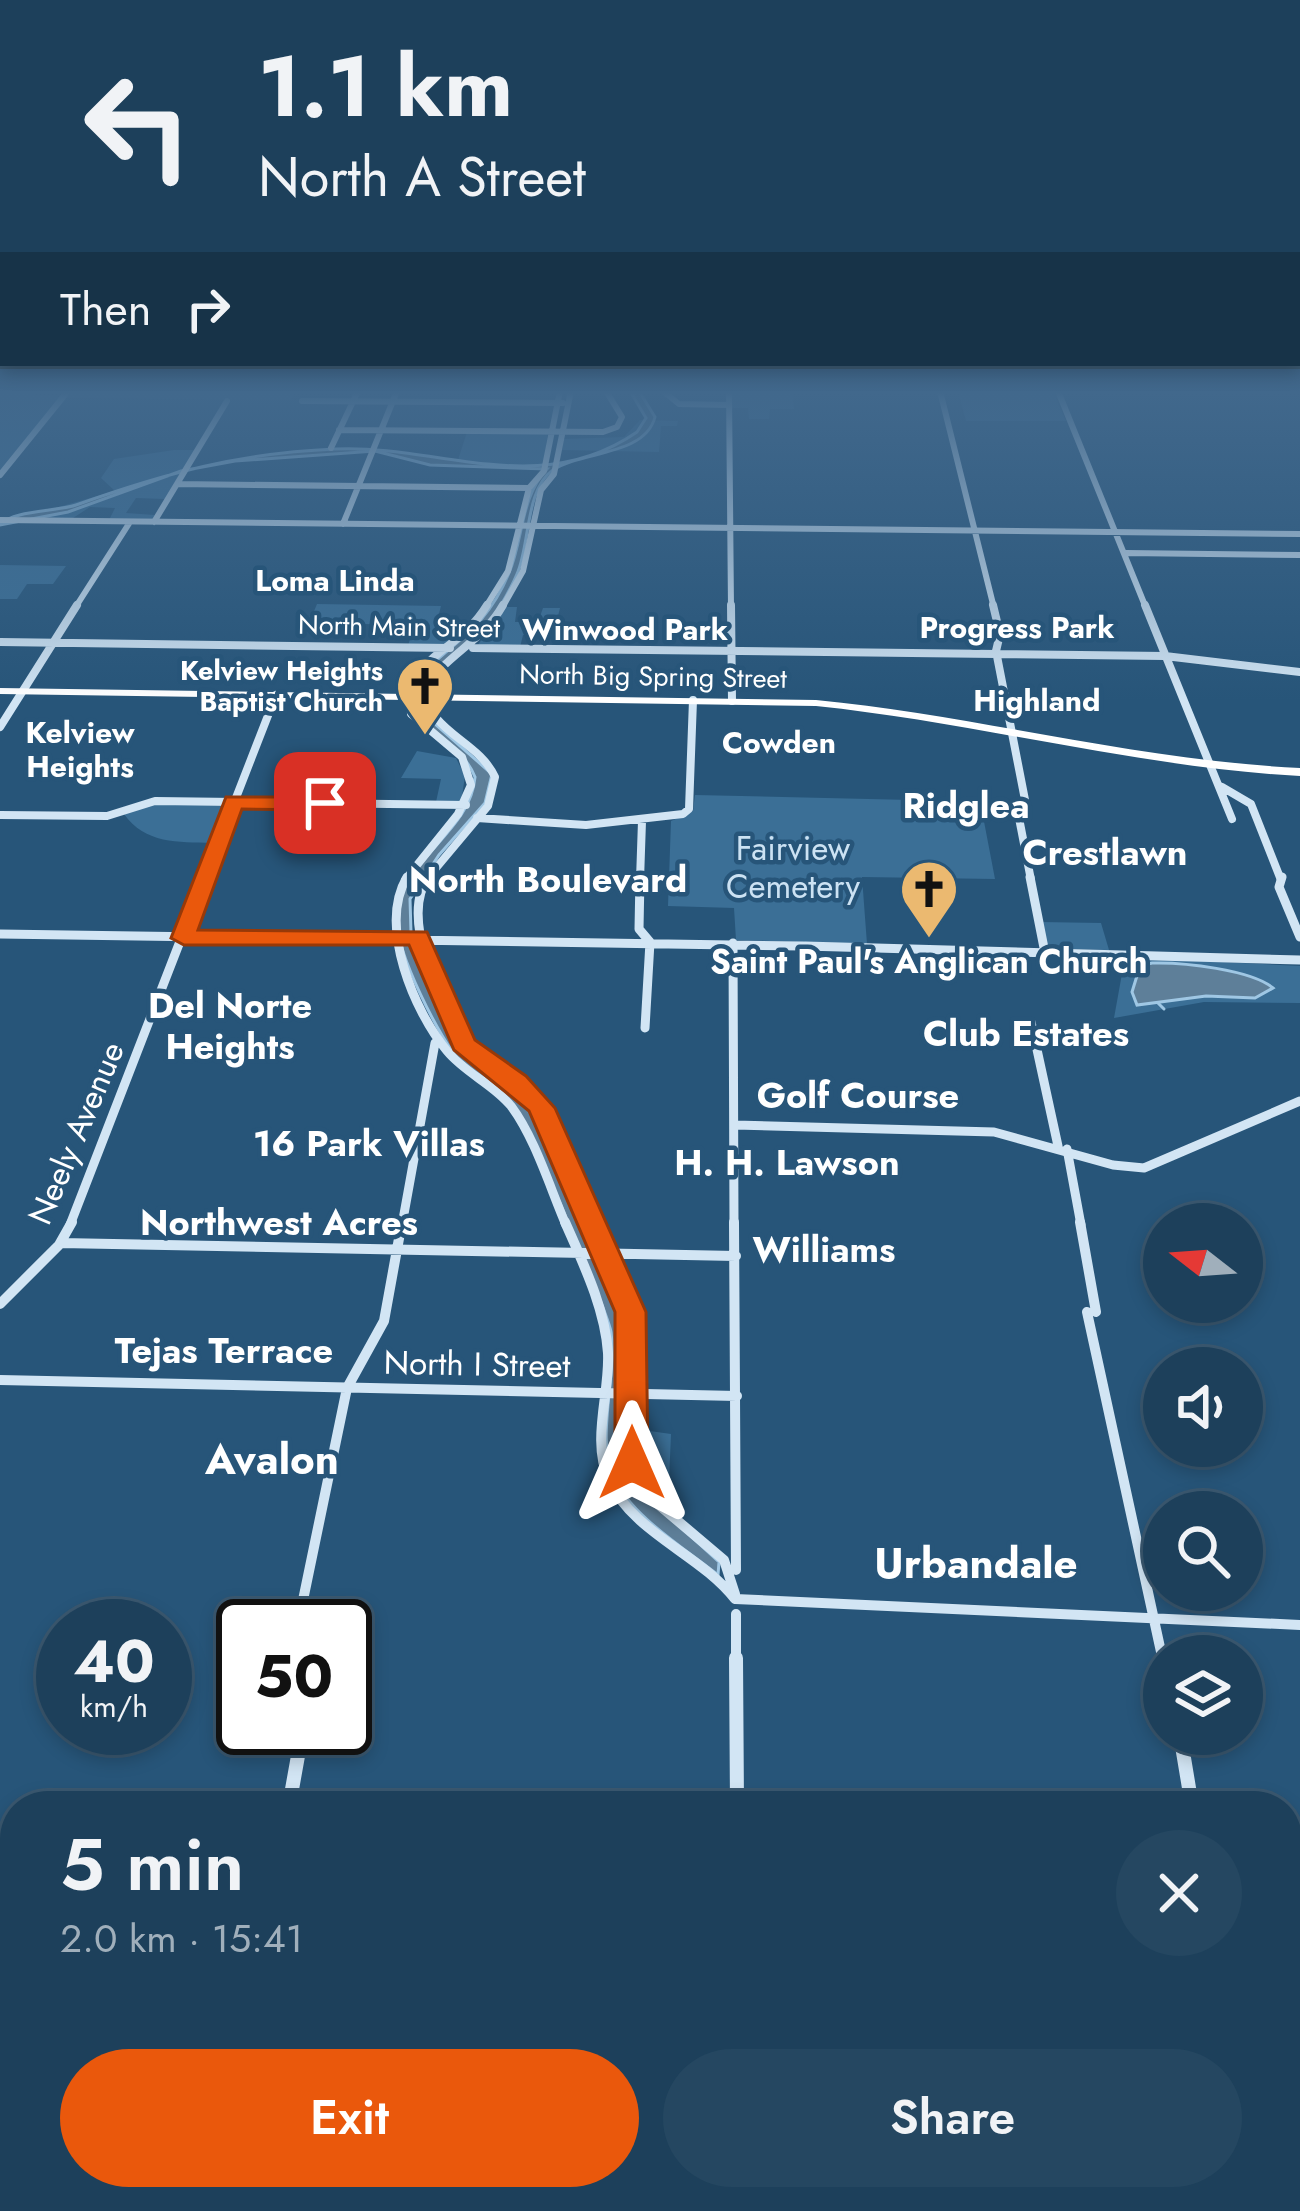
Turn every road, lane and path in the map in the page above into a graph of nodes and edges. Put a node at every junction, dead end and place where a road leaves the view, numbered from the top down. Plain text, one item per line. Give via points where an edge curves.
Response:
1 (171, 494) edge
2 (356, 494) edge
3 (527, 494) edge
4 (540, 494) edge
5 (730, 494) edge
6 (968, 494) edge
7 (1101, 494) edge
8 (1, 520) edge
9 (130, 522) junction
10 (154, 522) junction
11 (344, 524) junction
12 (519, 526) junction
13 (532, 527) junction
14 (730, 529) junction
15 (978, 531) junction
16 (1300, 534) edge
17 (1118, 535) junction
18 (1126, 553) junction
19 (1300, 555) edge
20 (0, 642) edge
21 (56, 643) junction
22 (450, 648) junction
23 (469, 648) junction
24 (732, 652) junction
25 (997, 653) junction
26 (1165, 656) junction
27 (1300, 672) edge
28 (0, 692) edge
29 (24, 692) junction
30 (276, 695) junction
31 (406, 697) junction
32 (423, 697) junction
33 (693, 700) junction
34 (732, 701) junction
35 (0, 727) edge
36 (1012, 731) junction
37 (1214, 768) junction
38 (1300, 774) edge
39 (1222, 787) junction
40 (233, 802) junction
41 (466, 805) junction
42 (0, 814) edge
43 (477, 818) junction
44 (1232, 819) dead end
45 (642, 821) junction
46 (0, 934) edge
47 (397, 936) junction
48 (418, 937) junction
49 (1300, 937) edge
50 (184, 938) junction
51 (650, 942) junction
52 (733, 943) junction
53 (1045, 953) junction
54 (1300, 960) edge
55 (1031, 1022) dead end
56 (645, 1028) dead end
57 (434, 1033) junction
58 (1300, 1101) edge
59 (735, 1125) junction
60 (1062, 1148) junction
61 (61, 1243) junction
62 (399, 1250) junction
63 (575, 1253) junction
64 (602, 1253) junction
65 (736, 1256) junction
66 (0, 1304) edge
67 (0, 1380) edge
68 (347, 1388) junction
69 (608, 1394) junction
70 (630, 1394) junction
71 (737, 1396) junction
72 (303, 1599) edge
73 (735, 1606) junction
74 (1151, 1621) junction
75 (1300, 1625) edge
76 (1155, 1635) edge
77 (298, 1755) edge
78 (1184, 1755) edge
79 (292, 1791) edge
80 (737, 1791) edge
81 (1190, 1791) edge

1 - 10 street
2 - 11 street
3 - 12 street
4 - 13 street
5 - 14 street
6 - 15 street
7 - 17 street
8 - 9 street
9 - 10 street
9 - 21 street
10 - 11 street
11 - 12 street
12 - 13 street
12 - 22 street via 508,571 474,628
13 - 14 street
13 - 23 street via 523,571 489,631
14 - 15 street
14 - 24 street
15 - 17 street
15 - 25 street
16 - 17 street
17 - 18 street
18 - 19 street
18 - 26 street
20 - 21 street, North Main Street
21 - 22 street, North Main Street
21 - 29 street
22 - 23 street, North Main Street
22 - 31 street via 419,669
23 - 24 street, North Main Street
23 - 32 street via 434,672
24 - 25 street, North Main Street
24 - 34 street
25 - 26 street, North Main Street
25 - 36 street
26 - 27 street, North Main Street
26 - 37 street
28 - 29 highway, North Big Spring Street
29 - 30 highway, North Big Spring Street
29 - 35 street
30 - 31 highway, North Big Spring Street
30 - 40 street, Neely Avenue
31 - 32 highway, North Big Spring Street
31 - 41 street via 415,720 469,767
32 - 33 highway, North Big Spring Street
32 - 43 street via 433,718 493,768 492,796
33 - 34 highway, North Big Spring Street
33 - 45 street via 689,809
34 - 36 highway, North Big Spring Street via 879,708
36 - 37 highway, North Big Spring Street
36 - 53 street via 1026,805 1018,818
37 - 38 highway, North Big Spring Street
37 - 39 street
39 - 44 street
39 - 49 street via 1251,803
40 - 41 street
40 - 42 street via 149,802 103,816
40 - 50 street, Neely Avenue
41 - 47 street via 400,888
43 - 45 street
43 - 48 street via 418,892
45 - 51 street via 638,929
46 - 50 street
47 - 48 street
47 - 50 street
47 - 57 street
48 - 51 street
48 - 64 street via 464,1044 541,1108
50 - 61 street, Neely Avenue
51 - 52 street
51 - 56 street
52 - 53 street
52 - 59 street
53 - 54 street
55 - 60 street
57 - 62 street via 438,1050
57 - 63 street via 459,1065 512,1106
58 - 60 street via 1156,1166 1120,1166
59 - 60 street via 964,1129
59 - 65 street
60 - 74 street
61 - 62 street
61 - 66 street, Neely Avenue
62 - 63 street
62 - 68 street via 384,1321
63 - 64 street
63 - 69 street via 605,1333
64 - 65 street
64 - 70 street via 634,1329
65 - 71 street
67 - 68 street, North I Street
68 - 69 street, North I Street
68 - 72 street
69 - 70 street, North I Street
69 - 73 street via 603,1450 615,1490
70 - 71 street, North I Street
70 - 73 street via 630,1453 639,1481 727,1560
71 - 73 street
73 - 74 street via 919,1603
73 - 80 street
74 - 75 street
74 - 76 street
77 - 79 street
78 - 81 street

